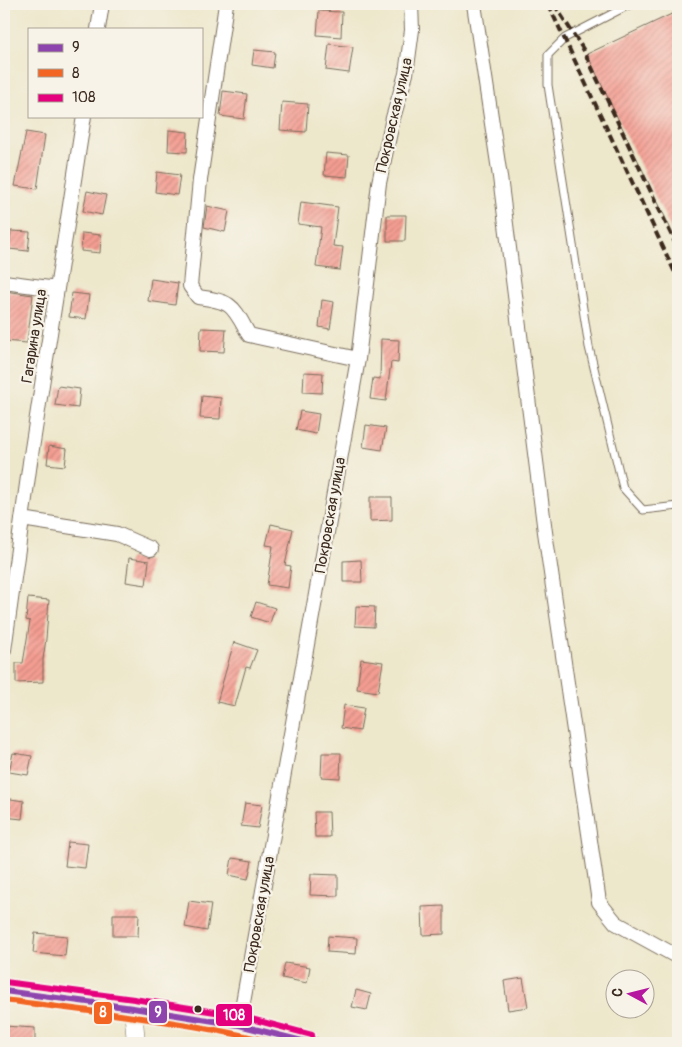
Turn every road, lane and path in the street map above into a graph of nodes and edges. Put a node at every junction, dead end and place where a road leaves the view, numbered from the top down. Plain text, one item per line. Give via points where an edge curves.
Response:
1 (102, 4) edge
2 (226, 4) edge
3 (411, 4) edge
4 (474, 4) edge
5 (631, 4) edge
6 (98, 28) edge
7 (84, 118) edge
8 (4, 282) edge
9 (57, 289) junction
10 (358, 359) junction
11 (678, 506) edge
12 (22, 519) junction
13 (151, 549) dead end
14 (4, 650) edge
15 (678, 957) edge
16 (4, 991) edge
17 (133, 1008) junction
18 (239, 1026) junction
19 (136, 1043) edge
20 (310, 1043) edge

1 - 6 street
2 - 10 street via 200,180 190,286 198,297 220,300 234,308 249,335
3 - 10 street, Покровская улица via 412,30 406,74 379,183
4 - 15 street via 599,902 616,923
5 - 11 lane via 565,38 548,55 548,85 590,347 622,488 644,510
7 - 9 street, Гагарина улица
8 - 9 street
9 - 12 street, Гагарина улица
10 - 18 street, Покровская улица
12 - 13 street via 117,534
12 - 14 street, Гагарина улица
16 - 17 street
17 - 18 street
17 - 19 street
18 - 20 street

